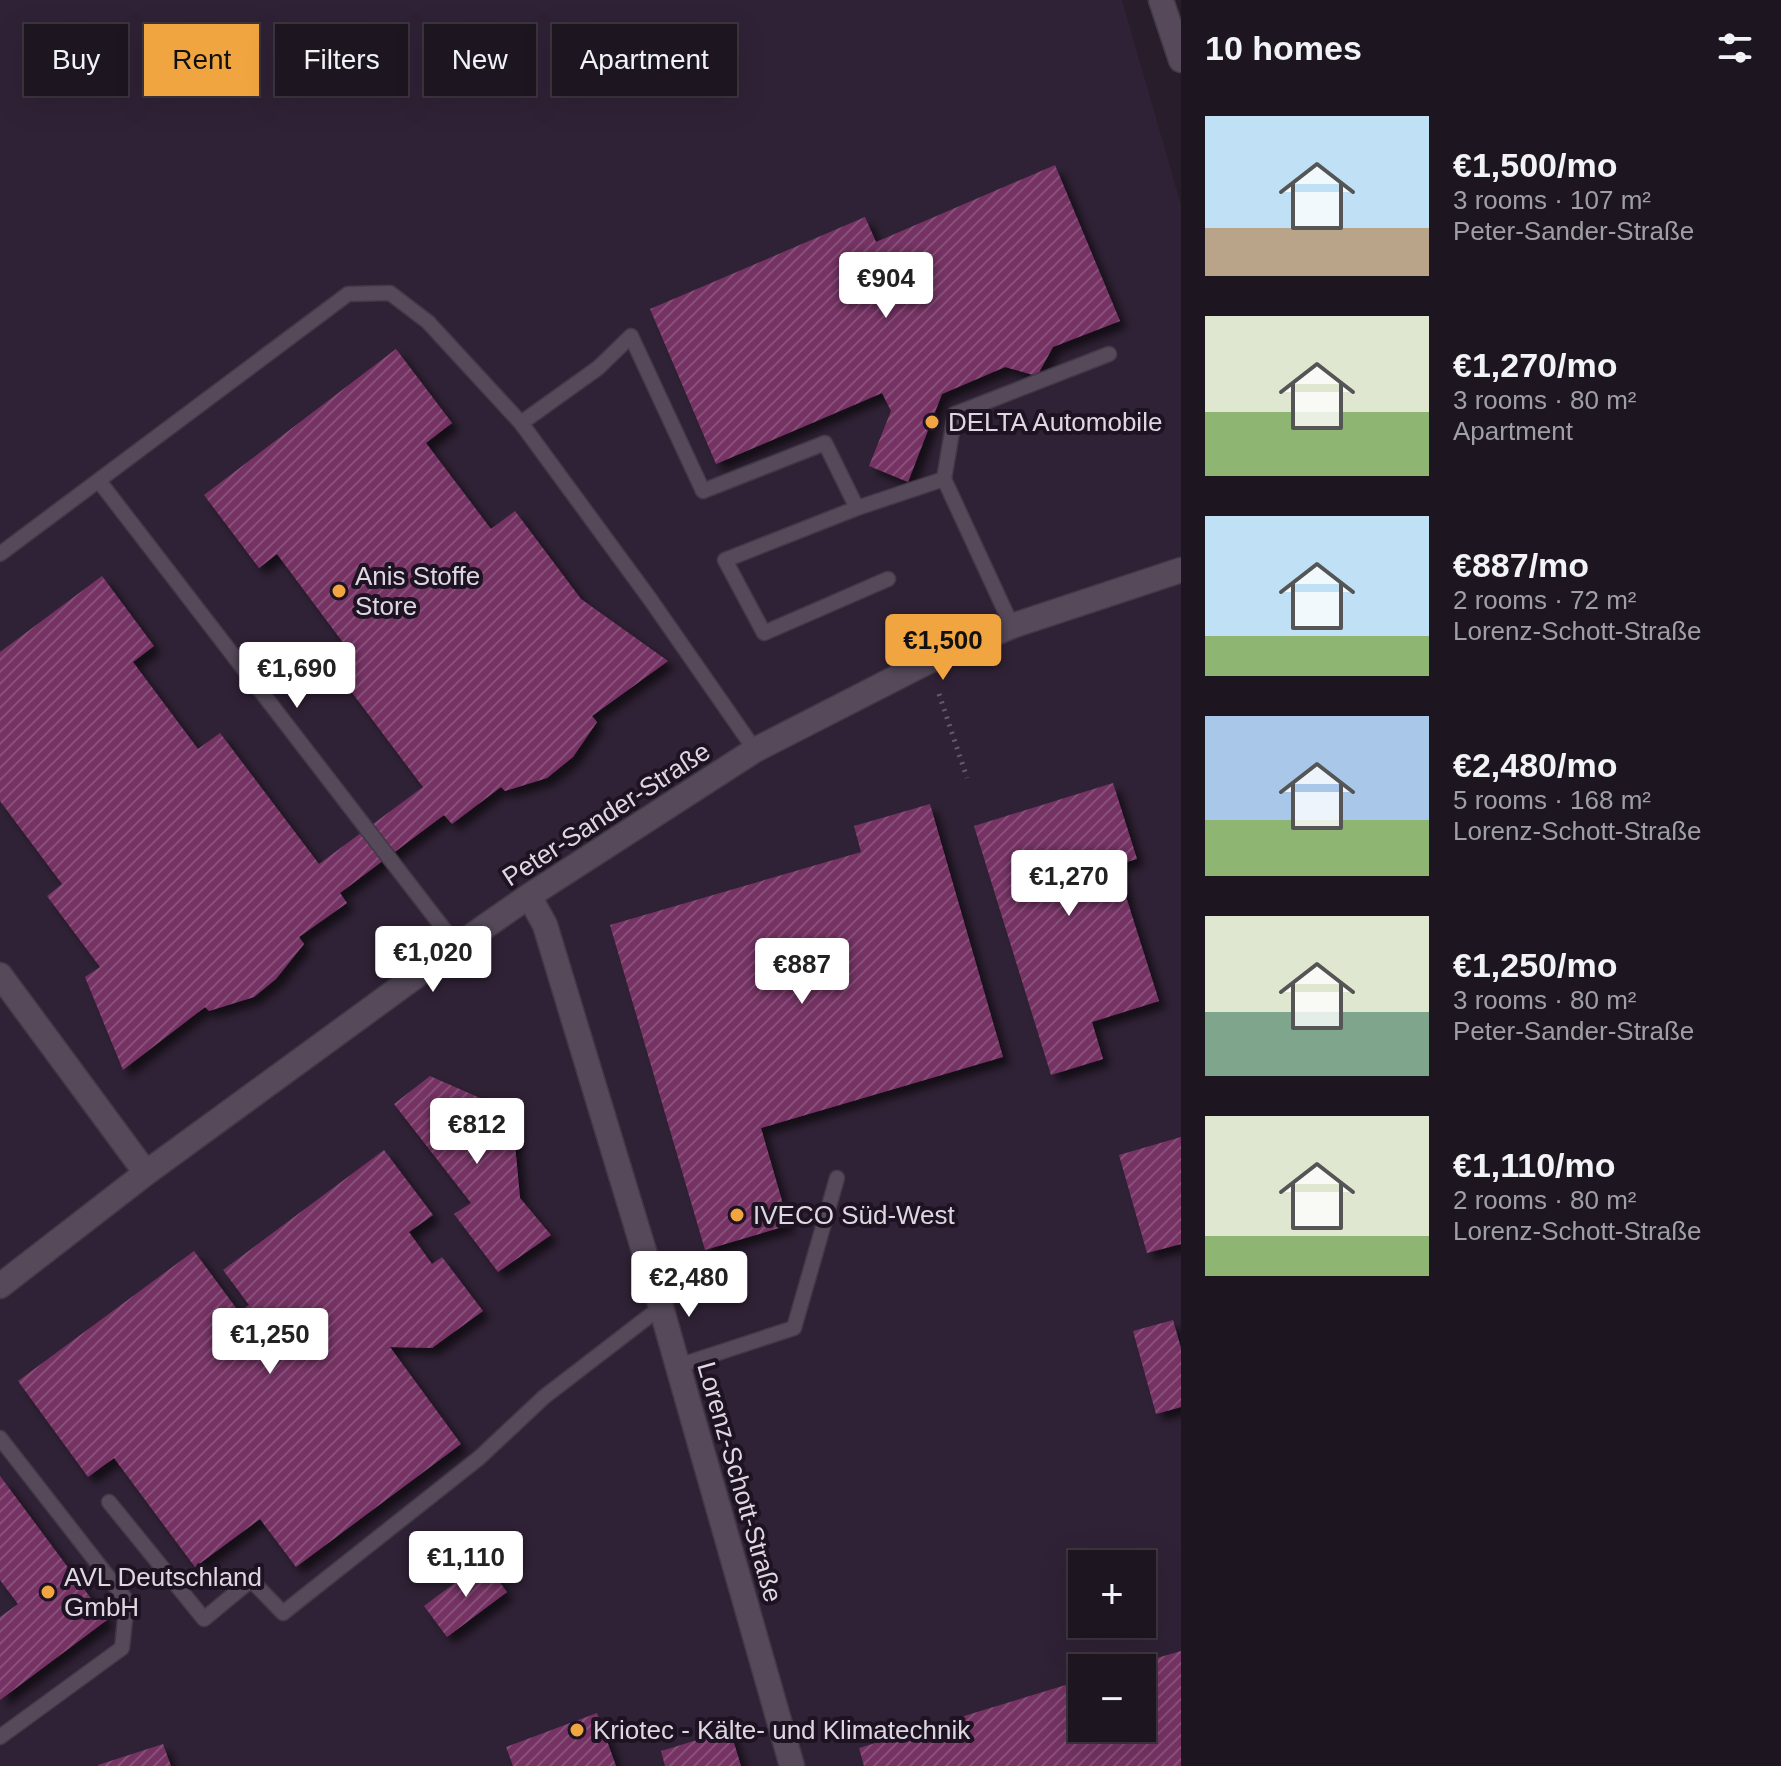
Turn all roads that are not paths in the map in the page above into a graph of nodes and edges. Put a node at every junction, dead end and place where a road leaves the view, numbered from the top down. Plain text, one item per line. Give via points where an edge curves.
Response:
1 (1161, 0) edge
2 (1181, 60) edge
3 (1109, 354) dead end
4 (521, 423) junction
5 (944, 479) junction
6 (99, 481) junction
7 (857, 508) junction
8 (0, 554) edge
9 (1181, 570) edge
10 (888, 579) dead end
11 (1012, 626) junction
12 (755, 750) junction
13 (529, 896) junction
14 (457, 946) junction
15 (0, 975) edge
16 (146, 1173) junction
17 (837, 1178) dead end
18 (0, 1286) edge
19 (661, 1307) junction
20 (678, 1366) junction
21 (0, 1438) edge
22 (109, 1502) dead end
23 (0, 1737) edge
24 (792, 1766) edge

1 - 2 street
3 - 5 lane via 955,414
4 - 6 lane via 428,322 400,300 390,293 348,294
4 - 7 lane via 598,368 631,336 703,491 825,443
4 - 12 lane
5 - 7 lane
5 - 11 lane
6 - 8 lane
6 - 14 lane
7 - 10 lane via 725,560 764,633
9 - 11 street, Peter-Sander-Straße
11 - 12 street, Peter-Sander-Straße via 927,662
12 - 13 street, Peter-Sander-Straße
13 - 14 street, Peter-Sander-Straße
13 - 19 street, Lorenz-Schott-Straße via 545,925
14 - 16 street, Peter-Sander-Straße
15 - 16 street
16 - 18 street, Peter-Sander-Straße
17 - 20 lane via 794,1328
19 - 20 street, Lorenz-Schott-Straße
19 - 22 lane via 283,1613 251,1580 204,1619
20 - 24 street, Lorenz-Schott-Straße
21 - 23 lane via 127,1601 122,1648

